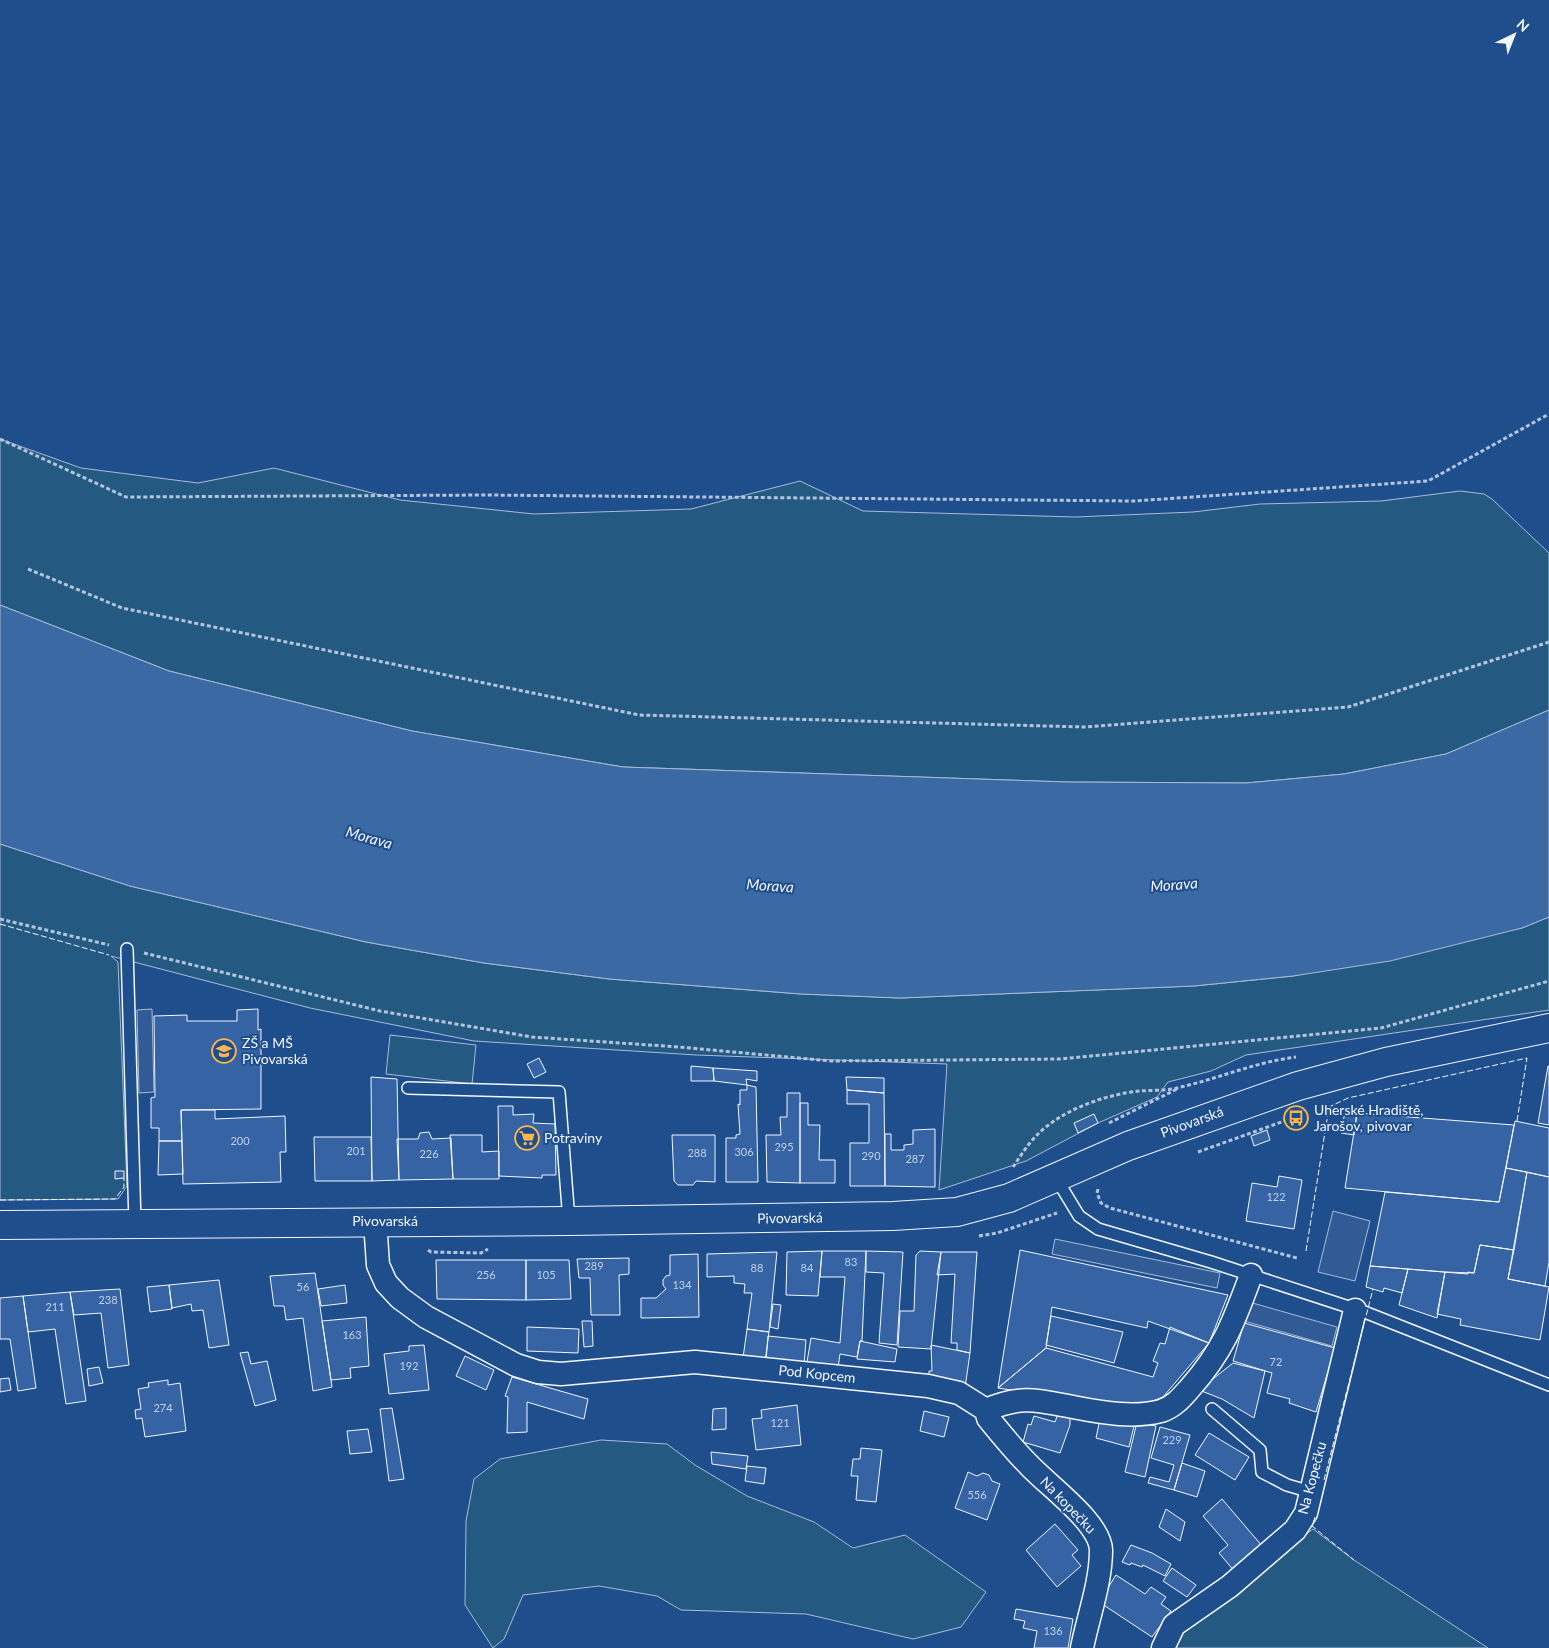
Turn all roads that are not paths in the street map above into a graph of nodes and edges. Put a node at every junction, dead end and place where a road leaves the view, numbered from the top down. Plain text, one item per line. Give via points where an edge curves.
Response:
1 (127, 949) road end
2 (1549, 1028) edge
3 (408, 1088) dead end
4 (1056, 1178) junction
5 (375, 1221) junction
6 (569, 1221) junction
7 (135, 1224) junction
8 (0, 1225) edge
9 (1251, 1275) junction
10 (1355, 1310) junction
11 (1549, 1384) edge
12 (1212, 1409) dead end
13 (986, 1410) junction
14 (1311, 1492) junction
15 (1082, 1648) edge
16 (1163, 1648) edge

1 - 7 lane
2 - 4 main road, Pivovarská via 1386,1062 1298,1086 1128,1146
3 - 6 lane via 560,1092
4 - 6 main road, Pivovarská via 990,1204 937,1214
4 - 9 lane via 1079,1216 1098,1229
5 - 6 main road, Pivovarská
5 - 7 main road, Pivovarská
5 - 13 street, Pod Kopcem via 378,1265 386,1283 400,1298 426,1317 516,1365 538,1372 561,1374 695,1362 928,1386 958,1392
7 - 8 main road, Pivovarská
9 - 10 lane
9 - 13 street via 1220,1351 1172,1406 1147,1414 1105,1413 1022,1399
10 - 11 lane
10 - 14 street, Na Kopečku
12 - 14 lane via 1260,1450 1262,1472 1287,1486
13 - 15 street, Na kopečku via 988,1418 1028,1464 1098,1537 1101,1550 1099,1564
14 - 16 street, Na Kopečku via 1306,1513 1295,1530 1230,1586 1174,1625

